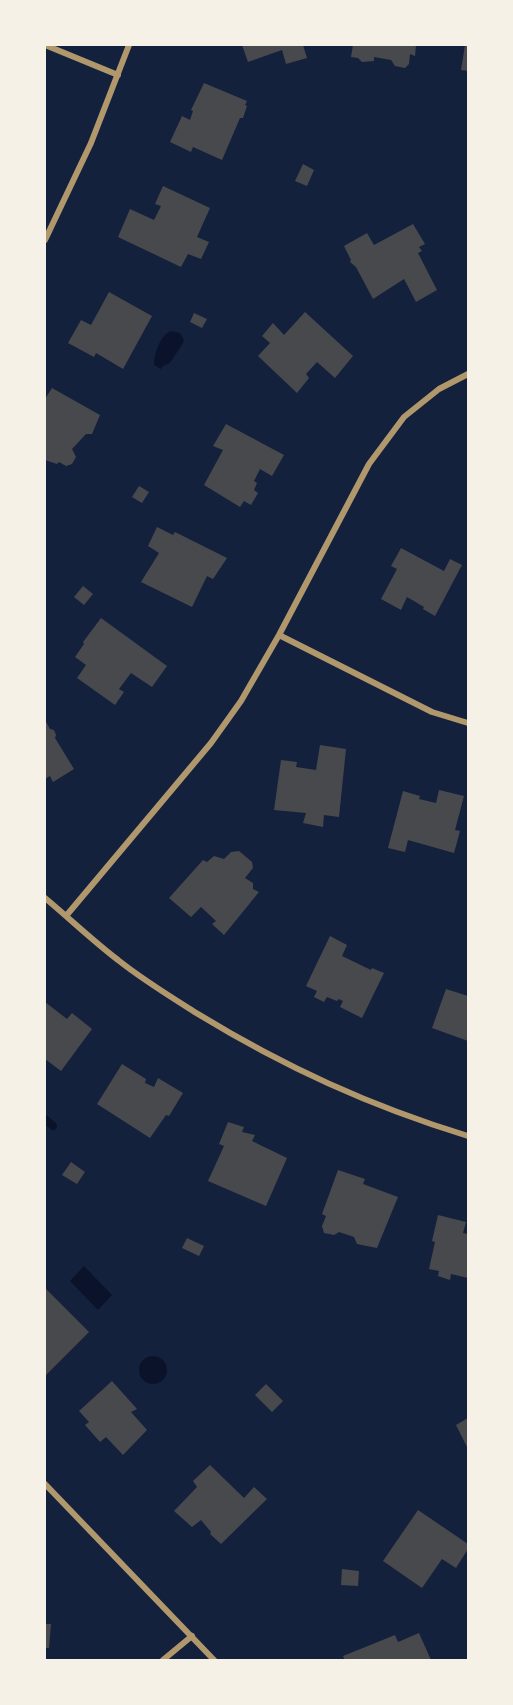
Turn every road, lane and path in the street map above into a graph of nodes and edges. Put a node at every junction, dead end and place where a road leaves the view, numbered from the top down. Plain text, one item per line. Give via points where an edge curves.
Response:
1 (45, 45) edge
2 (129, 45) edge
3 (118, 75) junction
4 (45, 240) edge
5 (468, 374) edge
6 (279, 635) junction
7 (468, 723) edge
8 (45, 898) edge
9 (66, 916) junction
10 (468, 1136) edge
11 (45, 1484) edge
12 (192, 1636) junction
13 (163, 1660) edge
14 (214, 1660) edge

1 - 3 street
2 - 3 street
3 - 4 street
5 - 6 street via 439,389 404,417 369,464
6 - 7 street via 432,712
6 - 9 street via 241,701 211,742
8 - 9 street
9 - 10 street via 118,960 235,1036 357,1097
11 - 12 street
12 - 13 street
12 - 14 street

